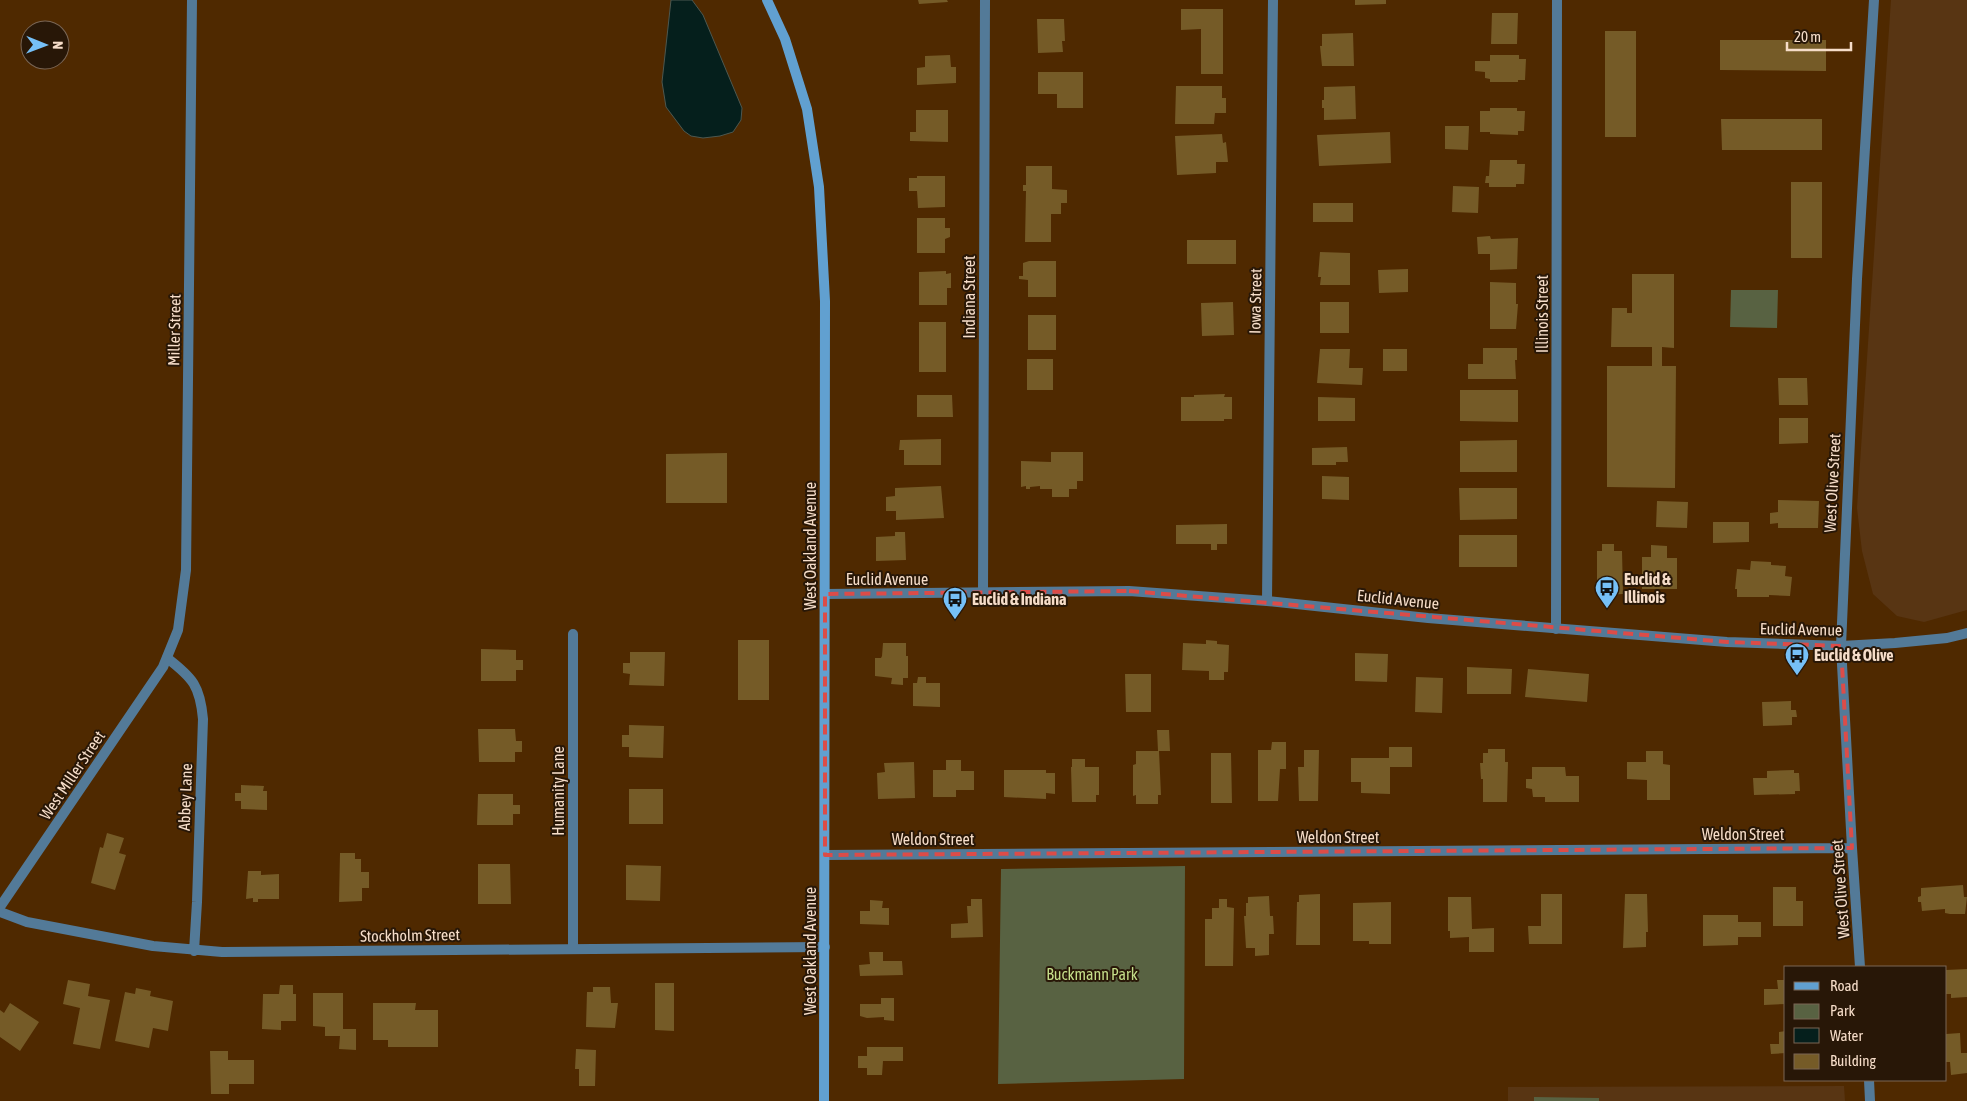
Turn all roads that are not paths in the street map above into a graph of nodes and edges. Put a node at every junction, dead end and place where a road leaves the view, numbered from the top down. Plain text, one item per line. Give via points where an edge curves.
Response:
1 (192, 0) edge
2 (767, 0) edge
3 (985, 0) edge
4 (1273, 0) edge
5 (1557, 0) edge
6 (1874, 0) edge
7 (825, 594) junction
8 (984, 594) junction
9 (1267, 601) junction
10 (1556, 629) junction
11 (1967, 633) edge
12 (573, 634) dead end
13 (1841, 646) junction
14 (167, 658) junction
15 (1852, 848) junction
16 (825, 855) junction
17 (0, 907) edge
18 (0, 912) edge
19 (825, 947) junction
20 (573, 949) junction
21 (194, 951) junction
22 (1860, 966) edge
23 (1869, 1081) edge
24 (824, 1101) edge
25 (1870, 1101) edge

1 - 14 street, Miller Street via 186,570 178,630
2 - 7 main road, West Oakland Avenue via 785,39 807,109 819,188 825,301
3 - 8 street, Indiana Street
4 - 9 street, Iowa Street
5 - 10 street, Illinois Street
6 - 13 street, West Olive Street via 1857,279
7 - 8 street, Euclid Avenue
7 - 16 main road, West Oakland Avenue
8 - 9 street, Euclid Avenue via 1128,591
9 - 10 street, Euclid Avenue
10 - 13 street, Euclid Avenue via 1727,642
11 - 13 street, Euclid Avenue via 1948,638
12 - 20 street, Humanity Lane
13 - 15 street, West Olive Street
14 - 17 street, West Miller Street
14 - 21 street, Abbey Lane via 188,674 194,683 201,700 203,719
15 - 16 street, Weldon Street
15 - 22 street, West Olive Street
16 - 19 main road, West Oakland Avenue
18 - 21 street, Stockholm Street via 27,922 76,932
19 - 20 street, Stockholm Street
19 - 24 main road, West Oakland Avenue
20 - 21 street, Stockholm Street
23 - 25 street

